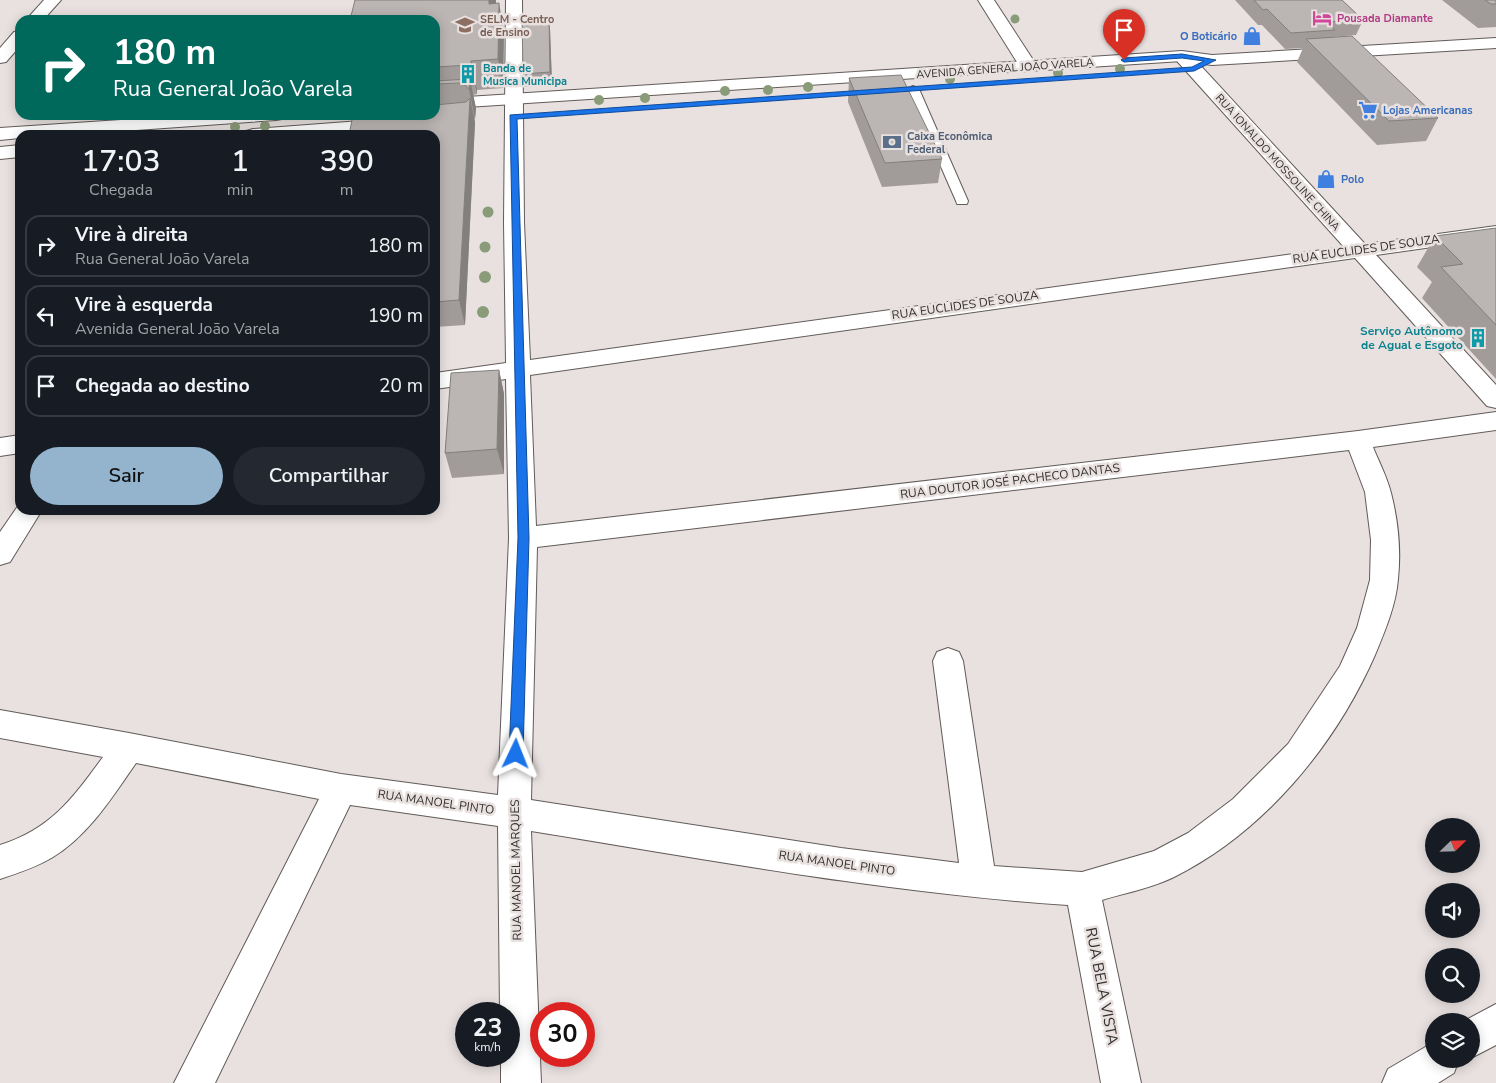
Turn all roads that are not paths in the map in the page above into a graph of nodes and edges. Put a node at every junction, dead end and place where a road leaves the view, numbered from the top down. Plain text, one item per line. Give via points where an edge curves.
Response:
1 (53, 0) edge
2 (514, 0) edge
3 (986, 0) edge
4 (39, 15) edge
5 (15, 42) edge
6 (1496, 43) edge
7 (0, 58) edge
8 (1188, 63) junction
9 (1028, 66) junction
10 (913, 89) junction
11 (440, 105) edge
12 (591, 111) dead end
13 (514, 112) junction
14 (203, 120) edge
15 (409, 124) edge
16 (58, 130) edge
17 (324, 130) edge
18 (15, 133) edge
19 (0, 134) edge
20 (15, 152) edge
21 (0, 153) edge
22 (962, 201) dead end
23 (1496, 232) edge
24 (1358, 250) junction
25 (519, 368) junction
26 (440, 380) edge
27 (1496, 400) edge
28 (1496, 421) edge
29 (1358, 440) junction
30 (15, 445) edge
31 (0, 447) edge
32 (26, 515) edge
33 (523, 538) junction
34 (0, 554) edge
35 (948, 661) dead end
36 (0, 724) edge
37 (129, 747) junction
38 (341, 789) junction
39 (514, 813) junction
40 (0, 862) edge
41 (979, 882) junction
42 (1082, 889) junction
43 (1496, 1023) edge
44 (1480, 1033) edge
45 (1426, 1068) edge
46 (198, 1079) edge
47 (521, 1083) edge
48 (1121, 1083) edge
49 (1402, 1083) edge

1 - 4 street
2 - 13 street, RUA MANOEL MARQUES
3 - 9 street
5 - 7 street
6 - 8 street
8 - 9 street, AVENIDA GENERAL JOÃO VARELA
8 - 10 street
8 - 24 street, RUA IONALDO MOSSOLINE CHINA
9 - 13 street, AVENIDA GENERAL JOÃO VARELA
10 - 12 street
10 - 22 lane
11 - 13 street, AVENIDA GENERAL JOÃO VARELA
13 - 25 street, RUA MANOEL MARQUES
14 - 16 street
15 - 17 street
18 - 19 street
20 - 21 street
23 - 24 street, RUA EUCLIDES DE SOUZA
24 - 25 street, RUA EUCLIDES DE SOUZA
24 - 27 street, RUA IONALDO MOSSOLINE CHINA
25 - 26 street, RUA EUCLIDES DE SOUZA
25 - 33 street, RUA MANOEL MARQUES
28 - 29 street, RUA DOUTOR JOSÉ PACHECO DANTAS
29 - 33 street, RUA DOUTOR JOSÉ PACHECO DANTAS
29 - 42 street, RUA MANOEL PINTO via 1378,492 1385,540 1384,580 1372,628 1352,673 1299,754 1245,810 1200,844 1160,866
30 - 31 street
32 - 34 street
33 - 39 street, RUA MANOEL MARQUES
35 - 41 street
36 - 37 street, RUA MANOEL PINTO
37 - 38 street, RUA MANOEL PINTO
37 - 40 street via 64,829 31,852
38 - 39 street, RUA MANOEL PINTO
38 - 46 street
39 - 41 street, RUA MANOEL PINTO via 841,865
39 - 47 street, RUA MANOEL MARQUES
41 - 42 street, RUA MANOEL PINTO
42 - 48 street, RUA BELA VISTA
43 - 44 street
45 - 49 street

